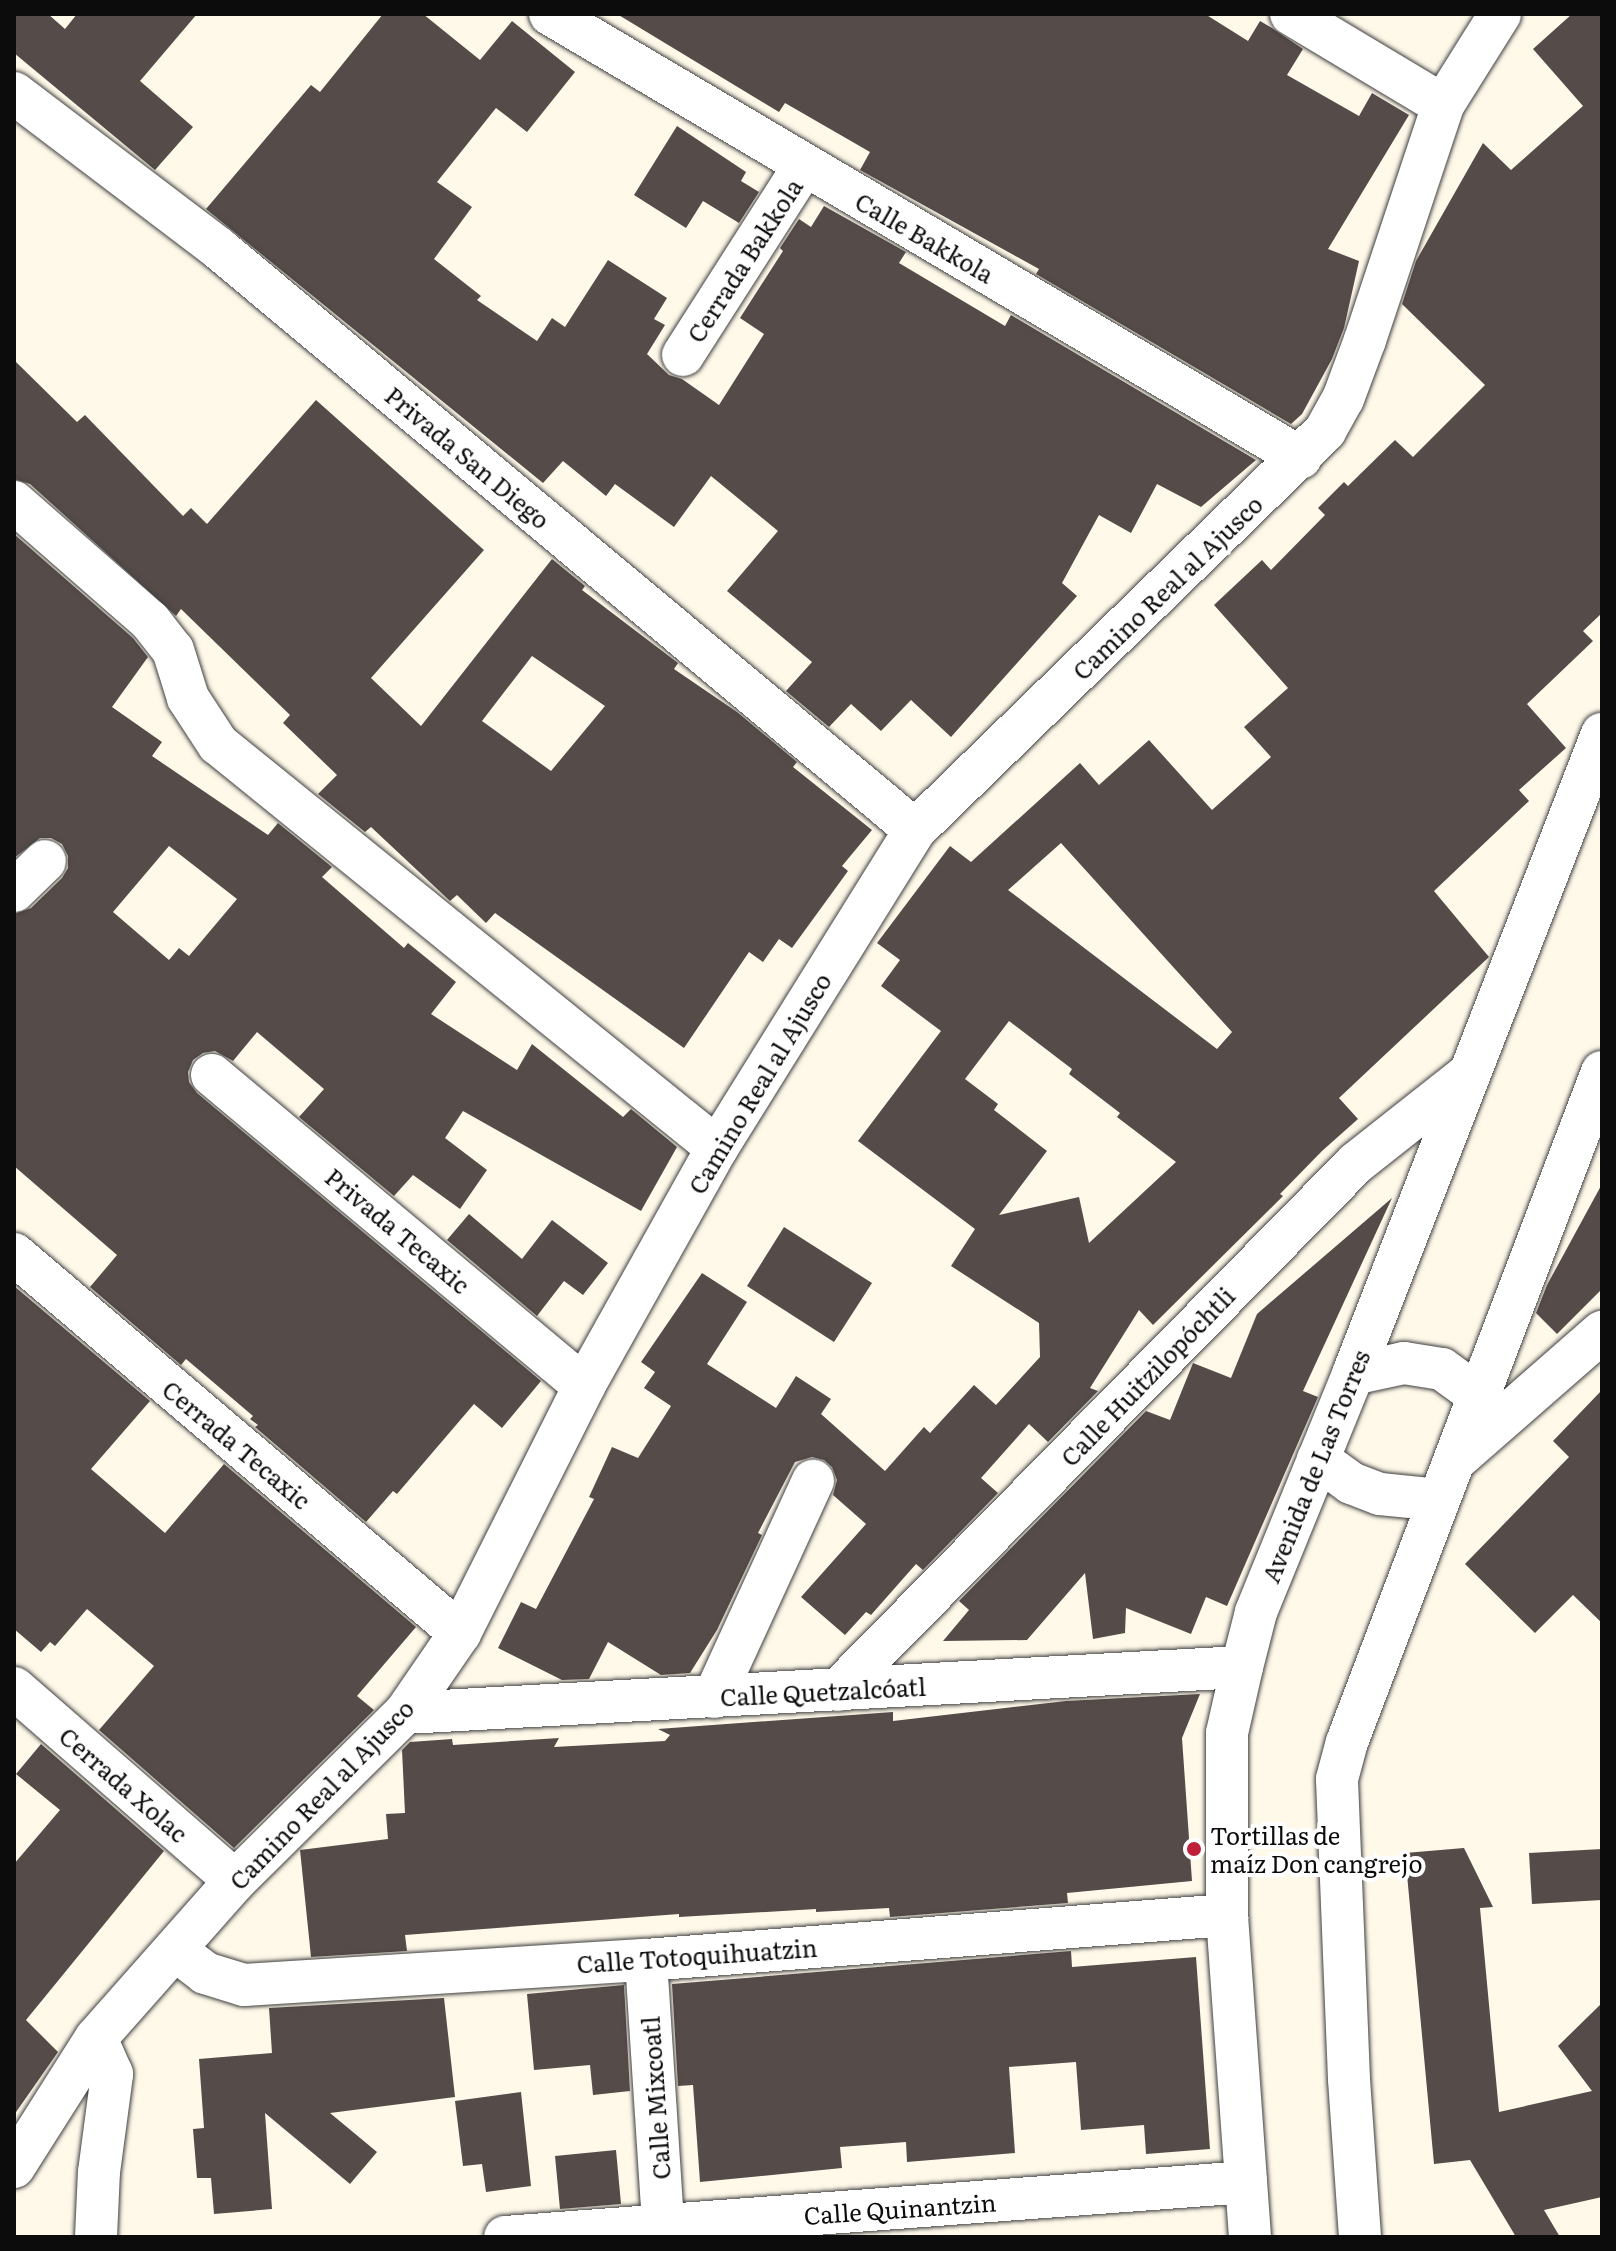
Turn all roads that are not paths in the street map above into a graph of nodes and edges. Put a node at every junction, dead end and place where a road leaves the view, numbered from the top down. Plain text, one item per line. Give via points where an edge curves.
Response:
1 (550, 14) edge
2 (1291, 14) edge
3 (1500, 14) edge
4 (14, 93) edge
5 (1443, 105) junction
6 (804, 166) junction
7 (683, 355) dead end
8 (1301, 458) junction
9 (14, 502) edge
10 (1602, 734) edge
11 (915, 830) junction
12 (45, 861) dead end
13 (14, 891) edge
14 (1602, 1072) edge
15 (212, 1075) dead end
16 (1468, 1075) junction
17 (717, 1148) junction
18 (14, 1254) edge
19 (1602, 1332) edge
20 (1353, 1374) junction
21 (584, 1386) junction
22 (1479, 1396) junction
23 (1318, 1459) junction
24 (1455, 1460) junction
25 (813, 1481) dead end
26 (1439, 1500) junction
27 (460, 1633) junction
28 (1242, 1667) junction
29 (14, 1688) edge
30 (838, 1690) junction
31 (714, 1697) junction
32 (405, 1713) junction
33 (235, 1881) junction
34 (1227, 1915) junction
35 (175, 1950) junction
36 (646, 1960) junction
37 (96, 2038) junction
38 (14, 2167) edge
39 (1246, 2182) junction
40 (664, 2231) edge
41 (96, 2237) edge
42 (505, 2237) edge
43 (1250, 2237) edge
44 (1360, 2237) edge

1 - 6 street, Calle Bakkola
2 - 5 street
3 - 5 street, Camino Real al Ajusco
4 - 11 street, Privada San Diego via 218,248
5 - 8 street, Camino Real al Ajusco via 1343,399
6 - 7 street, Cerrada Bakkola
6 - 8 street, Calle Bakkola
8 - 11 street, Camino Real al Ajusco
9 - 17 street via 150,621 173,650 188,698 218,744
10 - 16 street, Avenida de Las Torres
11 - 17 street, Camino Real al Ajusco
12 - 13 street
14 - 22 street
15 - 21 street, Privada Tecaxic
16 - 20 street, Avenida de Las Torres
16 - 30 street, Calle Huitzilopóchtli via 1356,1163
17 - 21 street, Camino Real al Ajusco
18 - 27 street, Cerrada Tecaxic
19 - 24 street
20 - 22 street via 1404,1363 1442,1369
20 - 23 street, Avenida de Las Torres
21 - 27 street, Camino Real al Ajusco
22 - 24 street
23 - 26 street via 1351,1483 1380,1494
23 - 28 street, Avenida de Las Torres via 1256,1612
24 - 26 street
25 - 31 street
26 - 44 street via 1337,1779
27 - 32 street, Camino Real al Ajusco
28 - 30 street, Calle Quetzalcóatl
28 - 34 street, Avenida de Las Torres via 1227,1733
29 - 33 street, Cerrada Xolac
30 - 31 street, Calle Quetzalcóatl
31 - 32 street, Calle Quetzalcóatl
32 - 33 street, Camino Real al Ajusco
33 - 35 street, Camino Real al Ajusco
34 - 36 street, Calle Totoquihuatzin
34 - 39 street, Avenida de Las Torres
35 - 36 street, Calle Totoquihuatzin via 205,1973 244,1985
35 - 37 street, Camino Real al Ajusco
36 - 40 street, Calle Mixcoatl
37 - 38 street, Camino Real al Ajusco
37 - 41 street via 112,2074
39 - 40 street, Calle Quinantzin
39 - 43 street, Avenida de Las Torres
40 - 42 street, Calle Quinantzin

